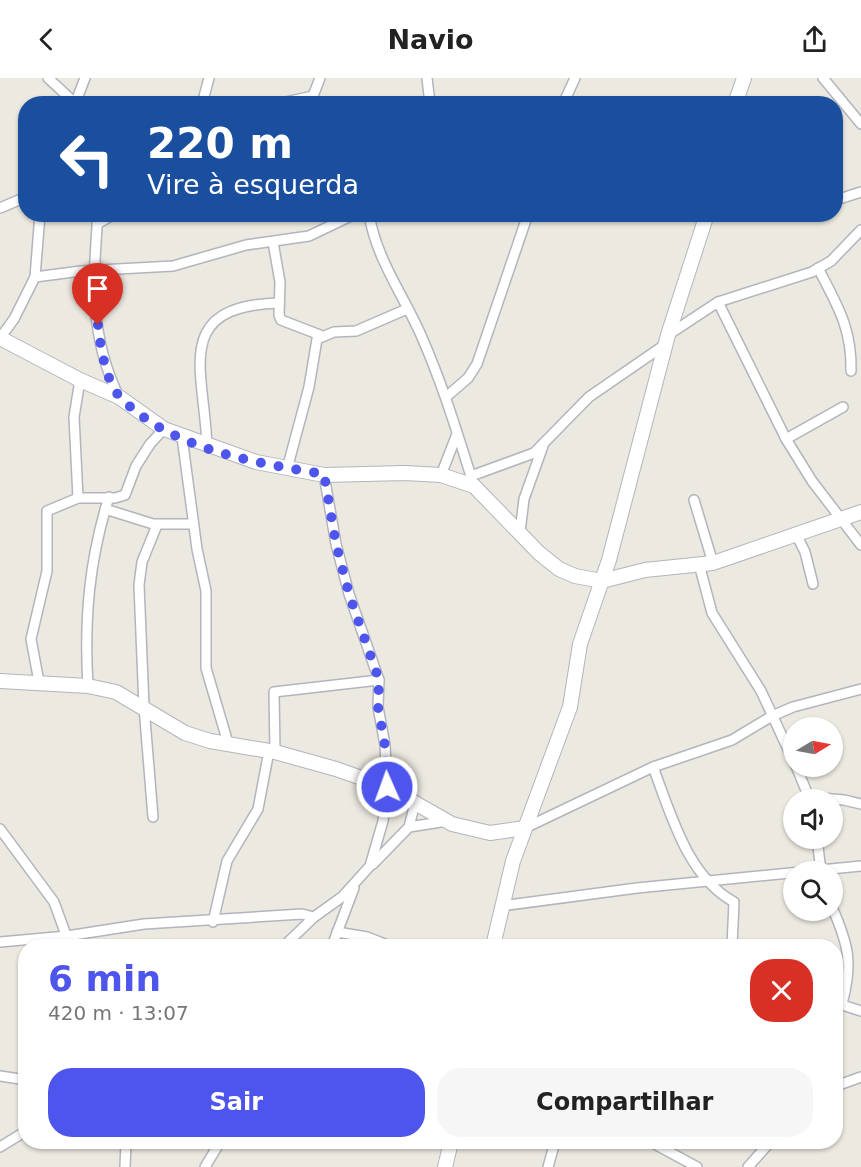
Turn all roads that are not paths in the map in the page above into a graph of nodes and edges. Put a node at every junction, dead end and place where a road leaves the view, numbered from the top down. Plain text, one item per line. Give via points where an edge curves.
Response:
1 (48, 78) edge
2 (85, 78) edge
3 (209, 78) edge
4 (320, 78) edge
5 (428, 78) edge
6 (575, 78) edge
7 (744, 78) edge
8 (823, 78) edge
9 (68, 96) edge
10 (79, 96) edge
11 (204, 96) edge
12 (313, 96) edge
13 (429, 96) edge
14 (567, 96) edge
15 (737, 96) edge
16 (838, 96) edge
17 (843, 102) edge
18 (861, 124) edge
19 (861, 192) edge
20 (843, 198) edge
21 (18, 200) edge
22 (0, 208) edge
23 (39, 222) edge
24 (97, 222) edge
25 (340, 222) edge
26 (371, 222) edge
27 (525, 222) edge
28 (705, 222) edge
29 (861, 230) edge
30 (273, 242) junction
31 (818, 268) junction
32 (93, 270) junction
33 (35, 277) junction
34 (718, 302) junction
35 (279, 303) junction
36 (407, 309) junction
37 (320, 335) junction
38 (0, 338) edge
39 (667, 339) junction
40 (851, 371) dead end
41 (80, 380) junction
42 (120, 397) junction
43 (446, 397) junction
44 (843, 407) dead end
45 (164, 429) junction
46 (457, 434) junction
47 (182, 437) junction
48 (786, 439) junction
49 (544, 444) junction
50 (207, 447) junction
51 (287, 469) junction
52 (324, 474) junction
53 (441, 475) junction
54 (472, 481) junction
55 (110, 497) junction
56 (78, 498) junction
57 (694, 500) dead end
58 (105, 509) junction
59 (861, 512) edge
60 (842, 517) junction
61 (193, 524) junction
62 (158, 525) junction
63 (520, 532) junction
64 (796, 534) junction
65 (861, 545) edge
66 (713, 563) junction
67 (699, 564) junction
68 (602, 581) junction
69 (813, 584) dead end
70 (379, 680) junction
71 (0, 681) edge
72 (39, 682) junction
73 (88, 686) junction
74 (861, 690) edge
75 (144, 707) junction
76 (772, 716) junction
77 (783, 739) edge
78 (228, 743) junction
79 (272, 752) junction
80 (652, 768) junction
81 (387, 787) junction
82 (843, 800) edge
83 (415, 803) junction
84 (861, 804) edge
85 (153, 817) dead end
86 (447, 821) junction
87 (409, 827) junction
88 (525, 828) junction
89 (0, 830) edge
90 (370, 866) junction
91 (861, 866) edge
92 (843, 868) edge
93 (783, 874) edge
94 (706, 881) junction
95 (356, 883) junction
96 (501, 906) junction
97 (314, 917) junction
98 (838, 921) edge
99 (213, 922) junction
100 (337, 932) junction
101 (67, 936) junction
102 (34, 939) edge
103 (68, 939) edge
104 (291, 939) edge
105 (334, 939) edge
106 (372, 939) edge
107 (494, 939) edge
108 (732, 939) edge
109 (18, 940) edge
110 (0, 942) edge
111 (843, 995) edge
112 (843, 1005) edge
113 (861, 1011) edge
114 (0, 1076) edge
115 (861, 1077) edge
116 (18, 1079) edge
117 (843, 1083) edge
118 (18, 1136) edge
119 (0, 1147) edge
120 (126, 1149) edge
121 (216, 1149) edge
122 (449, 1149) edge
123 (553, 1149) edge
124 (665, 1149) edge
125 (763, 1149) edge
126 (125, 1167) edge
127 (205, 1167) edge
128 (445, 1167) edge
129 (548, 1167) edge
130 (697, 1167) edge
131 (748, 1167) edge

1 - 9 street
2 - 10 street
3 - 11 street
4 - 12 street
5 - 13 street
6 - 14 street
7 - 15 street
8 - 16 street
17 - 18 street
19 - 20 street
21 - 22 street
23 - 33 street
24 - 32 street
25 - 30 street via 298,239
26 - 36 street via 377,250
27 - 43 street via 477,364 468,378
28 - 39 street
29 - 31 street via 831,261
30 - 32 street via 246,245 173,266
30 - 35 street via 280,282
31 - 34 street
31 - 40 street via 845,322 852,348
32 - 33 street
32 - 42 street via 100,342
33 - 38 street
34 - 39 street
34 - 48 street
35 - 37 street via 281,320
35 - 50 street via 231,310 200,343 200,390 206,408
36 - 37 street via 356,332
36 - 43 street
37 - 51 street
38 - 41 street
39 - 49 street via 589,397
39 - 68 street
41 - 42 street
41 - 56 street via 74,417
42 - 45 street
43 - 46 street
44 - 48 street
45 - 47 street
45 - 55 street via 136,466 125,495
46 - 53 street
46 - 54 street
47 - 50 street
47 - 61 street
48 - 60 street via 812,481
49 - 54 street via 534,453
49 - 63 street via 524,499
50 - 51 street
51 - 52 street
52 - 53 street
52 - 70 street via 349,594
53 - 54 street
54 - 63 street
55 - 56 street
55 - 58 street
56 - 72 street via 47,511 46,515 47,571 31,639
57 - 66 street
58 - 62 street
58 - 73 street via 87,603
59 - 60 street
60 - 64 street
60 - 65 street
61 - 62 street
61 - 78 street via 206,591 206,668
62 - 75 street via 142,562 139,585
63 - 68 street via 559,569
64 - 66 street
64 - 69 street
66 - 67 street
67 - 68 street via 645,570
67 - 76 street via 712,614 749,670
68 - 88 street via 580,644 563,730
70 - 79 street via 274,692
70 - 81 street via 378,707
71 - 72 street
72 - 73 street
73 - 75 street via 116,692
74 - 76 street via 812,701
75 - 78 street via 185,733
75 - 85 street
76 - 77 street
76 - 80 street via 732,740
78 - 79 street
79 - 81 street
79 - 99 street via 253,821 229,855
80 - 88 street
80 - 94 street via 680,837
81 - 83 street
81 - 90 street via 383,821
82 - 84 street
83 - 86 street
83 - 87 street
86 - 87 street
86 - 88 street via 490,833
87 - 90 street
88 - 96 street
89 - 101 street via 54,902
90 - 95 street
91 - 92 street
93 - 94 street
94 - 96 street
94 - 108 street via 734,902
95 - 97 street
95 - 100 street
96 - 107 street
97 - 99 street via 302,914
97 - 104 street
98 - 111 street via 848,944 848,983
99 - 101 street via 144,924
100 - 105 street
100 - 106 street
101 - 102 street
101 - 103 street
109 - 110 street
112 - 113 street
114 - 116 street
115 - 117 street
118 - 119 street
120 - 126 street
121 - 127 street
122 - 128 street
123 - 129 street
124 - 130 street
125 - 131 street

